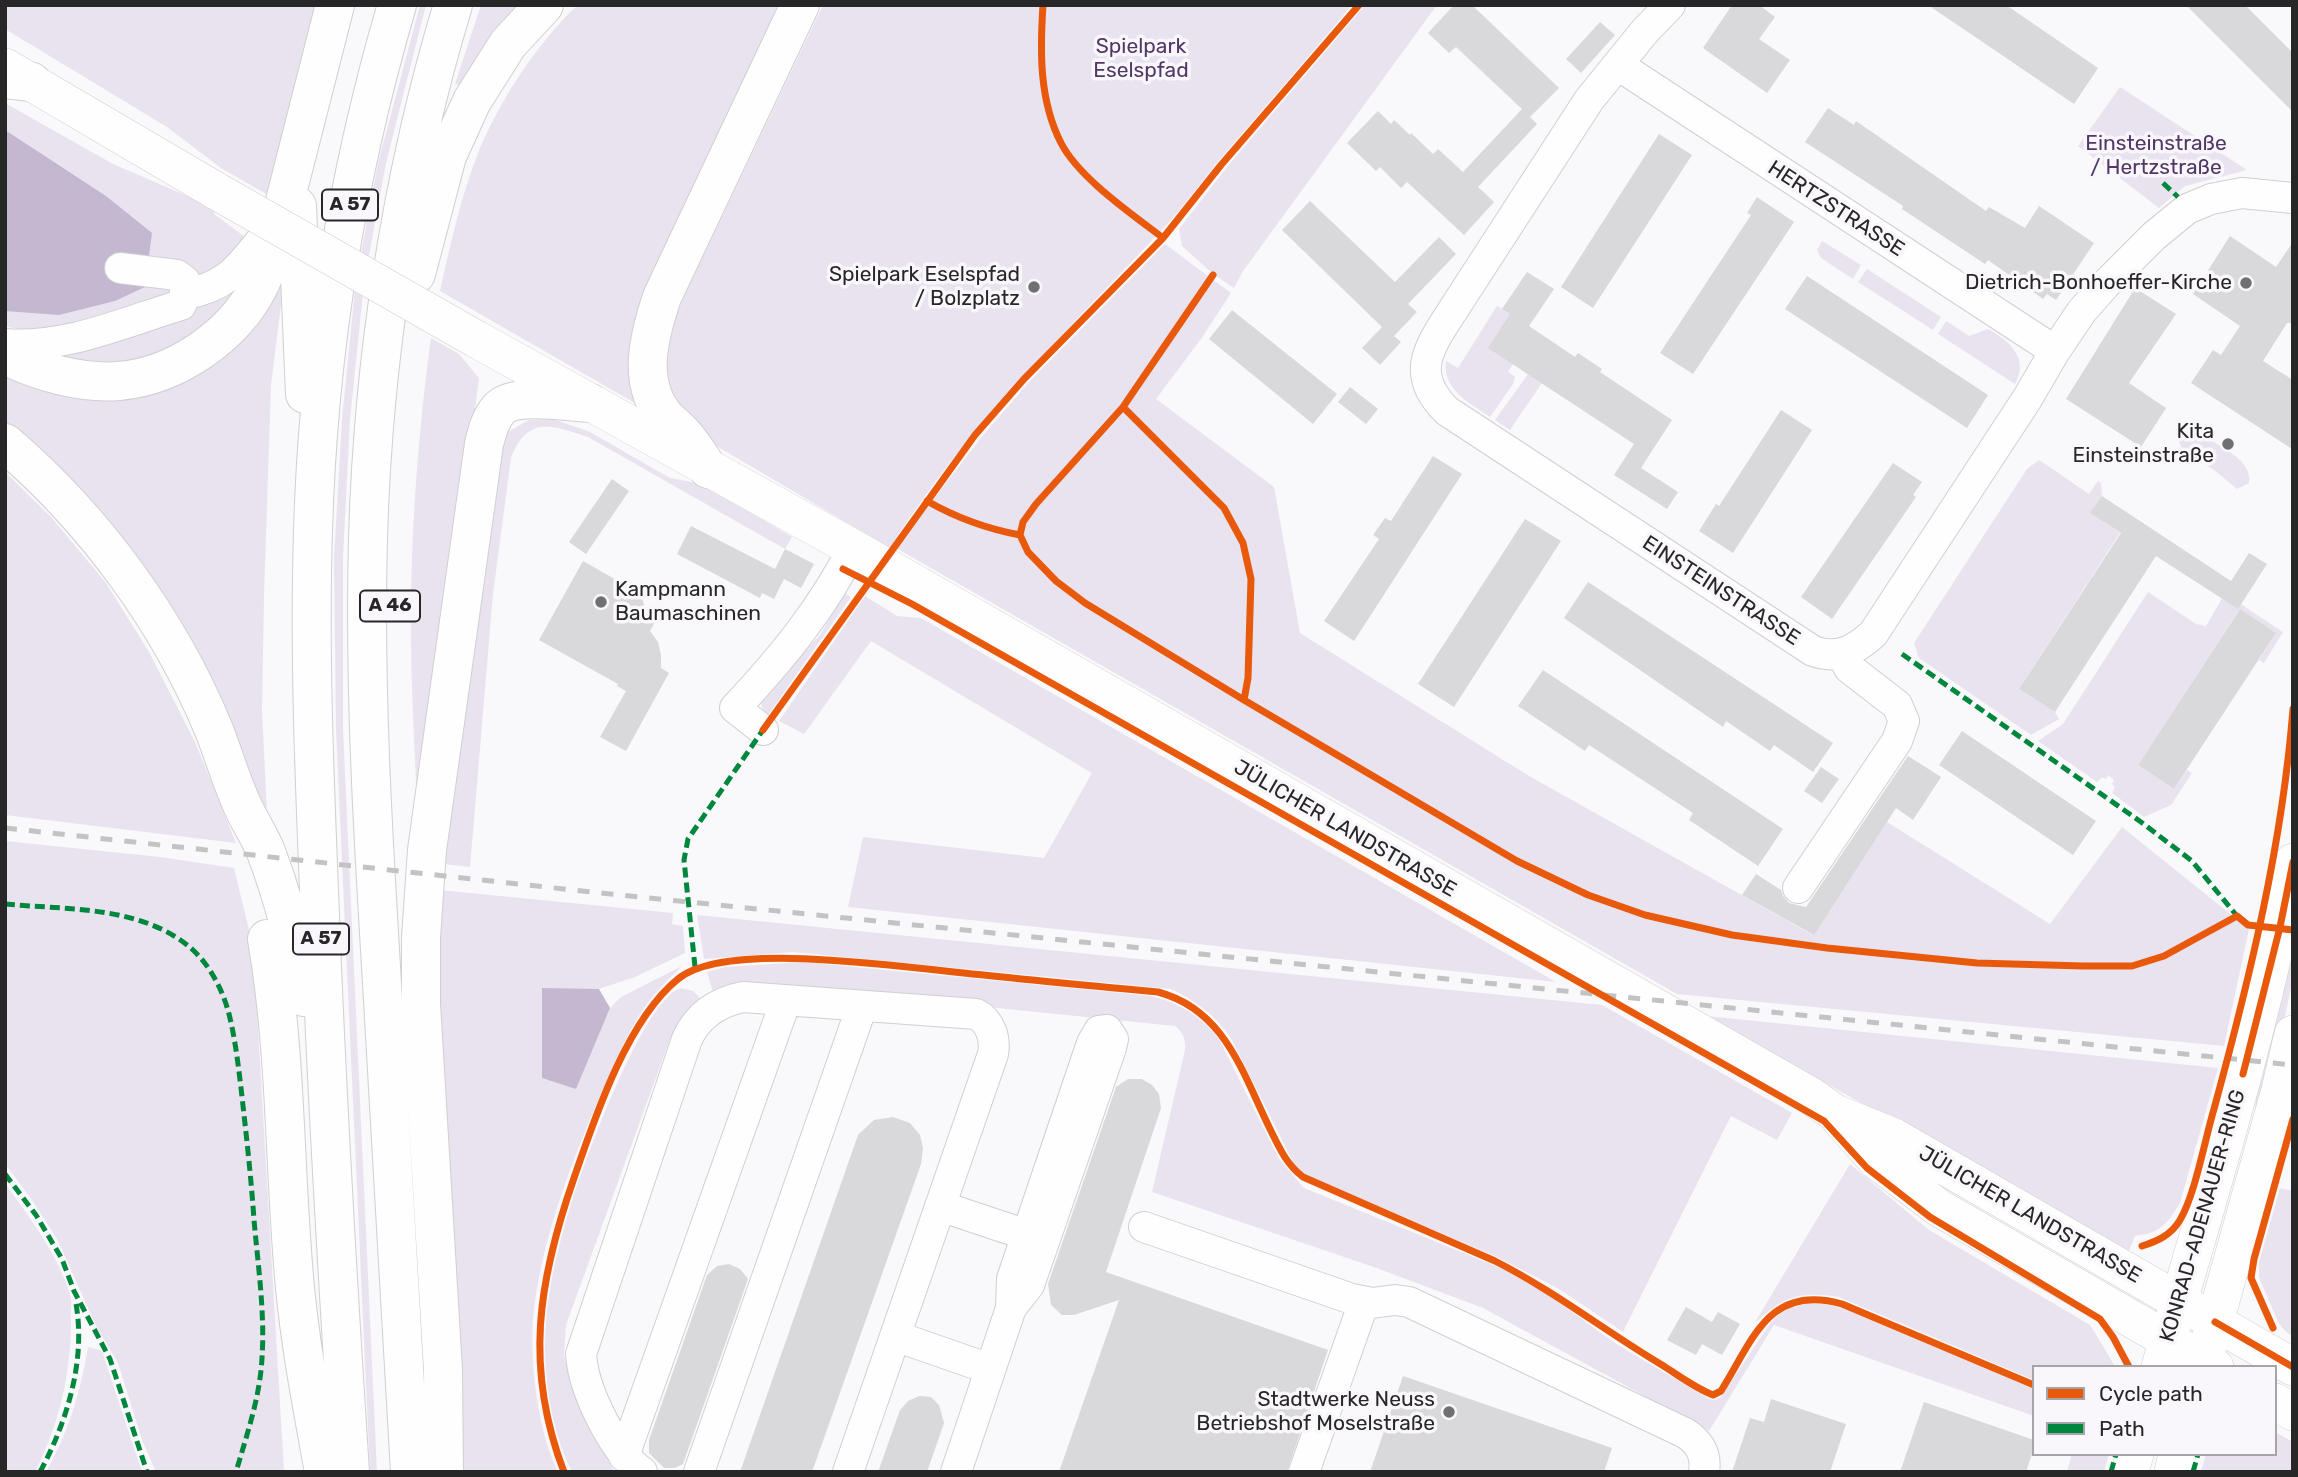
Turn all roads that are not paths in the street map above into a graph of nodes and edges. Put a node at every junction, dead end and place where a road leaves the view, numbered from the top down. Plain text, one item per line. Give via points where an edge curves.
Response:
1 (335, 5) edge
2 (397, 5) edge
3 (453, 5) edge
4 (544, 5) edge
5 (800, 5) edge
6 (1670, 5) edge
7 (1618, 65) junction
8 (14, 76) edge
9 (298, 155) junction
10 (2293, 198) edge
11 (263, 238) dead end
12 (120, 268) dead end
13 (185, 294) junction
14 (5, 344) edge
15 (2054, 351) junction
16 (5, 355) edge
17 (590, 403) junction
18 (5, 443) edge
19 (317, 460) junction
20 (708, 469) junction
21 (853, 548) junction
22 (1842, 654) junction
23 (763, 730) dead end
24 (241, 803) junction
25 (2293, 862) edge
26 (1798, 888) dead end
27 (786, 1000) junction
28 (862, 1006) junction
29 (2293, 1034) edge
30 (1835, 1113) junction
31 (329, 1140) junction
32 (940, 1206) junction
33 (1144, 1227) dead end
34 (1027, 1235) junction
35 (396, 1240) junction
36 (2179, 1301) junction
37 (1364, 1302) junction
38 (1011, 1308) junction
39 (2215, 1322) junction
40 (895, 1336) junction
41 (2164, 1353) edge
42 (2207, 1365) edge
43 (2293, 1367) edge
44 (990, 1369) junction
45 (2277, 1403) edge
46 (2293, 1412) edge
47 (633, 1464) edge
48 (324, 1472) edge
49 (350, 1472) edge
50 (410, 1472) edge
51 (444, 1472) edge
52 (699, 1472) edge
53 (848, 1472) edge
54 (956, 1472) edge
55 (1304, 1472) edge
56 (1704, 1472) edge

1 - 9 highway
2 - 19 highway, A 57 via 361,146 336,279
3 - 35 highway, A 57 via 411,167 387,309 368,536 372,815
4 - 35 highway, A 46 via 508,44 472,101 447,156 418,261 407,335 389,639 397,920 411,1152
5 - 20 highway via 651,329 646,361 652,391 664,417 684,435
6 - 7 street, EINSTEINSTRASSE
7 - 15 street, HERTZSTRASSE
7 - 22 street, EINSTEINSTRASSE via 1589,100 1431,345 1426,359 1427,384 1447,411 1725,595 1814,651 1827,656
8 - 17 main road, JÜLICHER LANDSTRASSE, bridge
9 - 16 highway via 260,284 237,318 212,342 184,361 120,381 48,372
9 - 19 highway via 303,384
10 - 15 street via 2242,193 2187,209 2105,285
11 - 13 street via 217,286
12 - 13 street via 177,275 185,281
13 - 14 street via 181,305 60,341
15 - 22 street via 1873,634
17 - 20 main road, JÜLICHER LANDSTRASSE
17 - 51 highway via 521,398 500,407 489,425 427,850 421,1004 443,1370
18 - 24 highway via 53,488 136,589 184,668
19 - 31 highway, A 57 via 313,711
20 - 21 main road, JÜLICHER LANDSTRASSE
21 - 23 street via 799,635 735,708
21 - 30 main road, JÜLICHER LANDSTRASSE
22 - 26 street via 1849,668 1897,705 1904,721 1897,741
24 - 31 highway via 266,851 288,917
24 - 48 highway via 276,987 295,1287
25 - 36 main road, KONRAD-ADENAUER-RING via 2243,1074
27 - 28 street
27 - 47 street
27 - 47 street via 729,1000 694,1025 582,1348 587,1384 616,1444
28 - 32 street via 976,1014 989,1027 993,1054
28 - 52 street
29 - 39 main road, KONRAD-ADENAUER-RING
30 - 36 main road, JÜLICHER LANDSTRASSE via 1894,1137
30 - 41 main road, JÜLICHER LANDSTRASSE via 1877,1161 1939,1208
31 - 49 highway, A 57
32 - 34 street
32 - 40 street
33 - 37 street
34 - 38 street via 1012,1279
34 - 38 street via 1092,1043 1099,1031 1108,1031 1113,1039 1111,1048 1029,1285
35 - 50 highway, A 57
36 - 39 main road, JÜLICHER LANDSTRASSE
36 - 41 main road, KONRAD-ADENAUER-RING
37 - 55 street
37 - 56 street via 1409,1302 1685,1433 1703,1452
38 - 44 street
39 - 42 main road, KONRAD-ADENAUER-RING
39 - 43 main road, JÜLICHER LANDSTRASSE
40 - 44 street
40 - 53 street
41 - 42 main road, JÜLICHER LANDSTRASSE
44 - 54 street
45 - 46 main road

